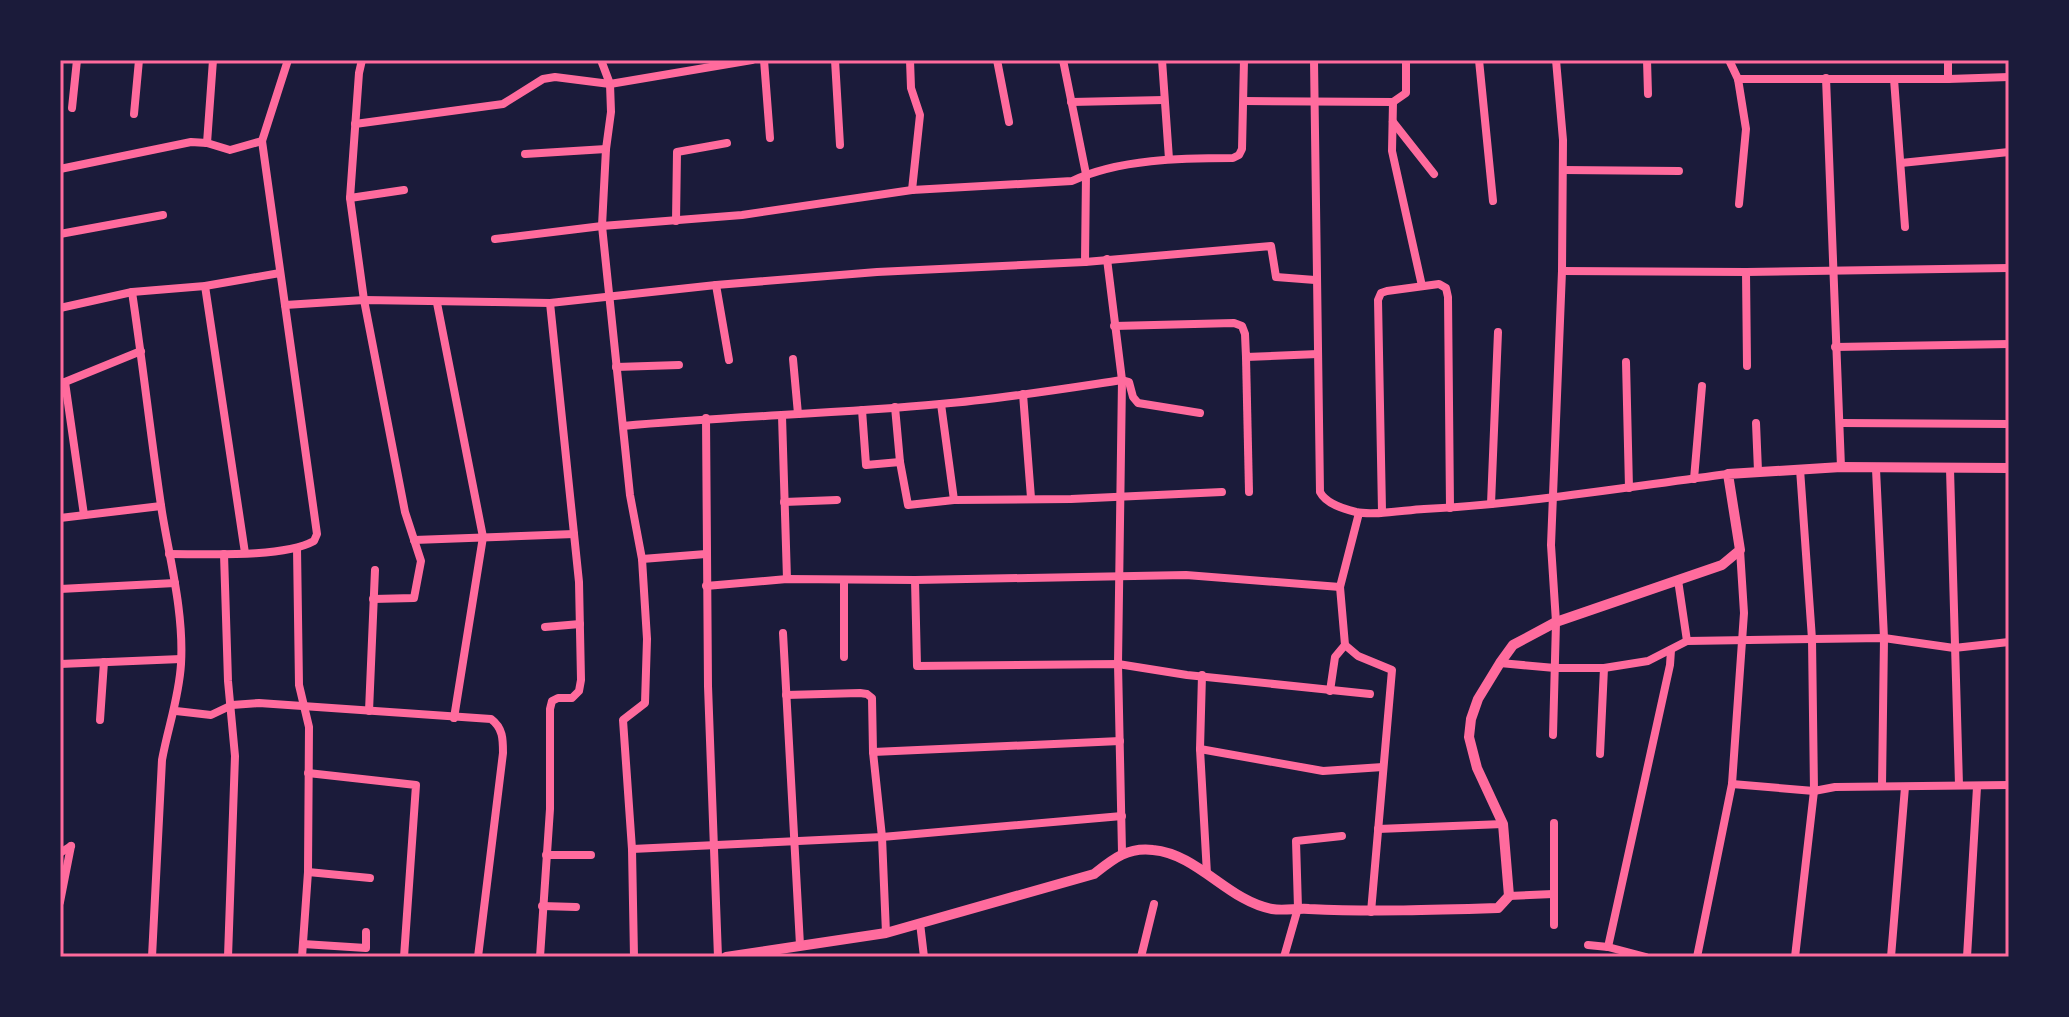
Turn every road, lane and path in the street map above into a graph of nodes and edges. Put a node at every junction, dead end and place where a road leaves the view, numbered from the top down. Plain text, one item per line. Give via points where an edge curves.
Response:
1 (77, 60) edge
2 (139, 60) edge
3 (213, 60) edge
4 (288, 60) edge
5 (363, 60) edge
6 (601, 60) edge
7 (752, 60) edge
8 (764, 60) edge
9 (835, 60) edge
10 (910, 60) edge
11 (997, 60) edge
12 (1063, 60) edge
13 (1162, 60) edge
14 (1244, 60) edge
15 (1314, 60) edge
16 (1406, 60) edge
17 (1479, 60) edge
18 (1556, 60) edge
19 (1647, 60) edge
20 (1729, 60) edge
21 (1948, 60) edge
22 (2009, 77) edge
23 (1826, 78) junction
24 (1738, 79) junction
25 (1894, 79) junction
26 (1948, 79) junction
27 (610, 84) junction
28 (1648, 94) dead end
29 (1164, 100) junction
30 (1244, 101) junction
31 (1071, 102) junction
32 (1393, 102) junction
33 (1314, 103) junction
34 (72, 108) dead end
35 (134, 114) dead end
36 (1009, 122) dead end
37 (1393, 122) junction
38 (355, 124) junction
39 (770, 138) dead end
40 (262, 141) junction
41 (207, 143) junction
42 (727, 143) dead end
43 (840, 145) dead end
44 (606, 149) junction
45 (2009, 152) edge
46 (525, 154) dead end
47 (1169, 159) junction
48 (1901, 163) junction
49 (60, 169) edge
50 (1563, 170) junction
51 (1679, 171) dead end
52 (1086, 174) junction
53 (1434, 174) dead end
54 (404, 190) dead end
55 (912, 190) junction
56 (350, 198) junction
57 (1493, 201) dead end
58 (1739, 204) dead end
59 (163, 215) dead end
60 (676, 221) junction
61 (602, 226) junction
62 (1905, 227) dead end
63 (60, 234) edge
64 (495, 239) dead end
65 (1107, 259) junction
66 (1085, 262) junction
67 (2009, 268) edge
68 (1833, 270) junction
69 (1562, 271) junction
70 (1746, 272) junction
71 (280, 273) junction
72 (1315, 280) junction
73 (716, 285) junction
74 (205, 286) junction
75 (1422, 286) junction
76 (132, 292) junction
77 (609, 296) junction
78 (364, 300) junction
79 (437, 303) junction
80 (550, 303) junction
81 (285, 305) junction
82 (60, 308) edge
83 (1114, 326) junction
84 (1498, 332) dead end
85 (2009, 344) edge
86 (1835, 347) junction
87 (141, 351) junction
88 (1318, 354) junction
89 (1246, 357) junction
90 (793, 359) dead end
91 (729, 360) dead end
92 (1626, 362) dead end
93 (679, 365) dead end
94 (1747, 366) dead end
95 (616, 367) junction
96 (1122, 380) junction
97 (63, 383) edge
98 (1702, 386) dead end
99 (1023, 394) junction
100 (941, 404) junction
101 (895, 407) junction
102 (862, 410) junction
103 (1200, 413) dead end
104 (798, 414) junction
105 (782, 416) junction
106 (706, 418) junction
107 (1756, 423) dead end
108 (1841, 423) junction
109 (2009, 424) edge
110 (623, 426) junction
111 (900, 462) junction
112 (1841, 467) junction
113 (2009, 468) edge
114 (1800, 469) junction
115 (1876, 469) junction
116 (1950, 469) junction
117 (1758, 471) junction
118 (1728, 474) junction
119 (1694, 479) junction
120 (1629, 488) junction
121 (1222, 492) dead end
122 (1249, 492) dead end
123 (1120, 495) junction
124 (1554, 496) junction
125 (1031, 498) junction
126 (837, 500) dead end
127 (954, 500) junction
128 (784, 502) junction
129 (1491, 504) junction
130 (161, 506) junction
131 (1450, 508) junction
132 (1382, 511) junction
133 (1359, 513) junction
134 (84, 515) junction
135 (60, 518) edge
136 (574, 534) junction
137 (483, 537) junction
138 (414, 540) junction
139 (297, 548) junction
140 (1740, 550) junction
141 (245, 553) junction
142 (169, 554) junction
143 (224, 554) junction
144 (706, 554) junction
145 (642, 559) junction
146 (375, 570) dead end
147 (1120, 576) junction
148 (787, 579) junction
149 (915, 580) junction
150 (1678, 580) junction
151 (844, 581) junction
152 (175, 583) junction
153 (706, 586) junction
154 (1340, 587) junction
155 (60, 589) edge
156 (373, 599) junction
157 (1556, 622) junction
158 (580, 624) junction
159 (545, 627) dead end
160 (783, 633) dead end
161 (1884, 638) junction
162 (1812, 639) junction
163 (1687, 641) junction
164 (1743, 642) junction
165 (2009, 642) edge
166 (1345, 645) junction
167 (1954, 648) junction
168 (1671, 650) junction
169 (844, 657) dead end
170 (181, 659) junction
171 (104, 662) junction
172 (1500, 663) junction
173 (60, 664) edge
174 (1118, 664) junction
175 (1555, 668) junction
176 (1604, 668) junction
177 (1202, 675) junction
178 (1330, 691) junction
179 (1370, 694) dead end
180 (786, 695) junction
181 (232, 705) junction
182 (302, 705) junction
183 (176, 711) junction
184 (369, 711) junction
185 (454, 718) junction
186 (100, 720) dead end
187 (1553, 735) dead end
188 (1120, 741) junction
189 (1200, 749) junction
190 (873, 752) junction
191 (1600, 754) dead end
192 (1383, 767) junction
193 (308, 773) junction
194 (1732, 784) junction
195 (1959, 785) junction
196 (2009, 785) edge
197 (1882, 786) junction
198 (1905, 787) junction
199 (1977, 787) junction
200 (1814, 791) junction
201 (1122, 816) junction
202 (1554, 823) dead end
203 (1503, 824) junction
204 (1378, 829) junction
205 (1342, 836) dead end
206 (882, 837) junction
207 (794, 842) junction
208 (60, 845) edge
209 (71, 846) junction
210 (712, 846) junction
211 (632, 849) junction
212 (1122, 852) junction
213 (60, 853) edge
214 (546, 855) junction
215 (591, 855) dead end
216 (308, 872) junction
217 (1207, 874) junction
218 (370, 878) dead end
219 (1553, 894) junction
220 (1509, 896) junction
221 (60, 902) edge
222 (1154, 904) dead end
223 (542, 906) junction
224 (576, 907) dead end
225 (1298, 908) junction
226 (1371, 912) junction
227 (920, 923) junction
228 (1554, 925) dead end
229 (366, 932) dead end
230 (886, 933) junction
231 (303, 944) junction
232 (800, 945) junction
233 (1588, 945) dead end
234 (1608, 947) junction
235 (152, 957) edge
236 (228, 957) edge
237 (302, 957) edge
238 (404, 957) edge
239 (478, 957) edge
240 (540, 957) edge
241 (634, 957) edge
242 (718, 957) edge
243 (726, 957) edge
244 (924, 957) edge
245 (1141, 957) edge
246 (1284, 957) edge
247 (1646, 957) edge
248 (1697, 957) edge
249 (1795, 957) edge
250 (1891, 957) edge
251 (1967, 957) edge

1 - 34 street
2 - 35 street
3 - 41 street
4 - 40 street
5 - 38 street
6 - 27 street
7 - 27 street
8 - 39 street
9 - 43 street
10 - 55 street via 911,88 920,115
11 - 36 street
12 - 31 street
13 - 29 street
14 - 30 street
15 - 33 street
16 - 32 street via 1406,93
17 - 57 street
18 - 50 street
19 - 28 street
20 - 24 street
21 - 26 street
22 - 26 street
23 - 24 street
23 - 25 street
23 - 68 street
24 - 58 street via 1746,129
25 - 26 street
25 - 48 street
27 - 38 street via 555,77 503,104
27 - 44 street
29 - 31 street
29 - 47 street
30 - 33 street
30 - 47 street via 1239,155
31 - 52 street
32 - 33 street
32 - 37 street
33 - 72 street
37 - 53 street
37 - 75 street via 1392,151
38 - 56 street
40 - 41 street via 230,150
40 - 71 street
41 - 49 street
42 - 60 street via 677,152
44 - 46 street
44 - 61 street
45 - 48 street
47 - 52 street
48 - 62 street
50 - 51 street
50 - 69 street
52 - 55 street via 1072,181
52 - 66 street
54 - 56 street
55 - 60 street
56 - 78 street
59 - 63 street
60 - 61 street
61 - 64 street
61 - 77 street
65 - 66 street
65 - 72 street via 1271,246 1276,277
65 - 83 street
66 - 73 street
67 - 68 street
68 - 70 street
68 - 86 street
69 - 70 street
69 - 124 street
70 - 94 street
71 - 74 street
71 - 81 street
72 - 88 street
73 - 77 street
73 - 91 street
74 - 76 street
74 - 141 street
75 - 131 street via 1439,284 1448,297
75 - 132 street via 1387,291 1378,300
76 - 82 street
76 - 87 street
77 - 80 street
77 - 95 street
78 - 79 street
78 - 81 street
78 - 138 street
79 - 80 street
79 - 137 street
80 - 136 street
81 - 139 street via 317,534 314,541
83 - 89 street via 1234,323 1245,334
83 - 96 street
84 - 129 street
85 - 86 street
86 - 108 street
87 - 97 street
87 - 130 street
88 - 89 street
88 - 133 street via 1320,492 1330,503
89 - 122 street
90 - 104 street
92 - 120 street
93 - 95 street
95 - 110 street
96 - 99 street
96 - 103 street via 1129,382 1138,403
96 - 123 street
97 - 134 street
98 - 119 street
99 - 100 street
99 - 125 street
100 - 101 street
100 - 127 street
101 - 102 street
101 - 111 street
102 - 104 street
102 - 111 street via 866,465
104 - 105 street
105 - 106 street
105 - 128 street
106 - 110 street
106 - 144 street
107 - 117 street
108 - 109 street
108 - 112 street
110 - 145 street
111 - 127 street via 908,505
112 - 114 street
112 - 115 street
113 - 116 street
114 - 117 street
114 - 162 street
115 - 116 street
115 - 161 street
116 - 167 street
117 - 118 street
118 - 119 street
118 - 140 street
119 - 120 street
120 - 124 street
121 - 123 street
123 - 125 street
123 - 147 street
124 - 129 street
124 - 157 street
125 - 127 street
126 - 128 street
128 - 148 street
129 - 131 street
130 - 134 street
130 - 142 street
131 - 132 street
132 - 133 street
133 - 154 street
134 - 135 street
136 - 137 street
136 - 158 street
137 - 138 street
137 - 185 street
138 - 156 street via 421,561 414,598
139 - 141 street
139 - 182 street
140 - 150 street via 1722,565
140 - 164 street
141 - 143 street
142 - 143 street
142 - 152 street
143 - 181 street
144 - 145 street
144 - 153 street
145 - 211 street via 645,703 623,720
146 - 156 street
147 - 149 street
147 - 154 street via 1186,575
147 - 174 street
148 - 151 street
148 - 153 street
149 - 151 street
149 - 174 street via 917,666
150 - 157 street
150 - 163 street
151 - 169 street
152 - 155 street
152 - 170 street
153 - 210 street
154 - 166 street
156 - 184 street
157 - 172 street via 1513,645
157 - 175 street
158 - 159 street
158 - 214 street via 579,691 572,698 552,701 550,709
160 - 180 street
161 - 162 street
161 - 167 street
161 - 197 street
162 - 164 street
162 - 200 street
163 - 164 street
163 - 168 street
164 - 194 street
165 - 167 street
166 - 178 street via 1335,657
166 - 192 street via 1392,670
167 - 195 street
168 - 176 street via 1648,661
168 - 234 street
170 - 171 street
170 - 183 street
171 - 173 street
171 - 186 street
172 - 175 street
172 - 203 street via 1478,699 1469,737
174 - 177 street
174 - 188 street
175 - 176 street
175 - 187 street
176 - 191 street
177 - 178 street
177 - 189 street
178 - 179 street
180 - 190 street via 867,694 872,698
180 - 207 street
181 - 182 street
181 - 183 street via 211,715
181 - 236 street
182 - 184 street
182 - 193 street via 309,727
183 - 235 street via 162,760
184 - 185 street
185 - 239 street via 491,719 502,733
188 - 190 street
188 - 201 street
189 - 192 street via 1323,771
189 - 217 street
190 - 206 street
192 - 204 street
193 - 216 street
193 - 238 street via 416,785
194 - 200 street
194 - 248 street
195 - 198 street
195 - 199 street
196 - 199 street
197 - 198 street
197 - 200 street
198 - 250 street
199 - 251 street
200 - 249 street
201 - 206 street
201 - 212 street
202 - 219 street
203 - 204 street
203 - 220 street
204 - 226 street
205 - 225 street via 1296,841
206 - 207 street
206 - 230 street
207 - 210 street
207 - 232 street
208 - 209 street
209 - 213 street
209 - 221 street
210 - 211 street
210 - 242 street
211 - 241 street
212 - 217 street via 1158,850
212 - 227 street via 1094,874
214 - 215 street
214 - 223 street
216 - 218 street
216 - 231 street
217 - 225 street via 1247,901 1274,909
219 - 220 street
219 - 228 street
220 - 226 street via 1498,908
222 - 245 street
223 - 224 street
223 - 240 street
225 - 226 street
225 - 246 street
227 - 230 street
227 - 244 street
229 - 231 street via 366,948
230 - 232 street
231 - 237 street
232 - 243 street
233 - 234 street
234 - 247 street

